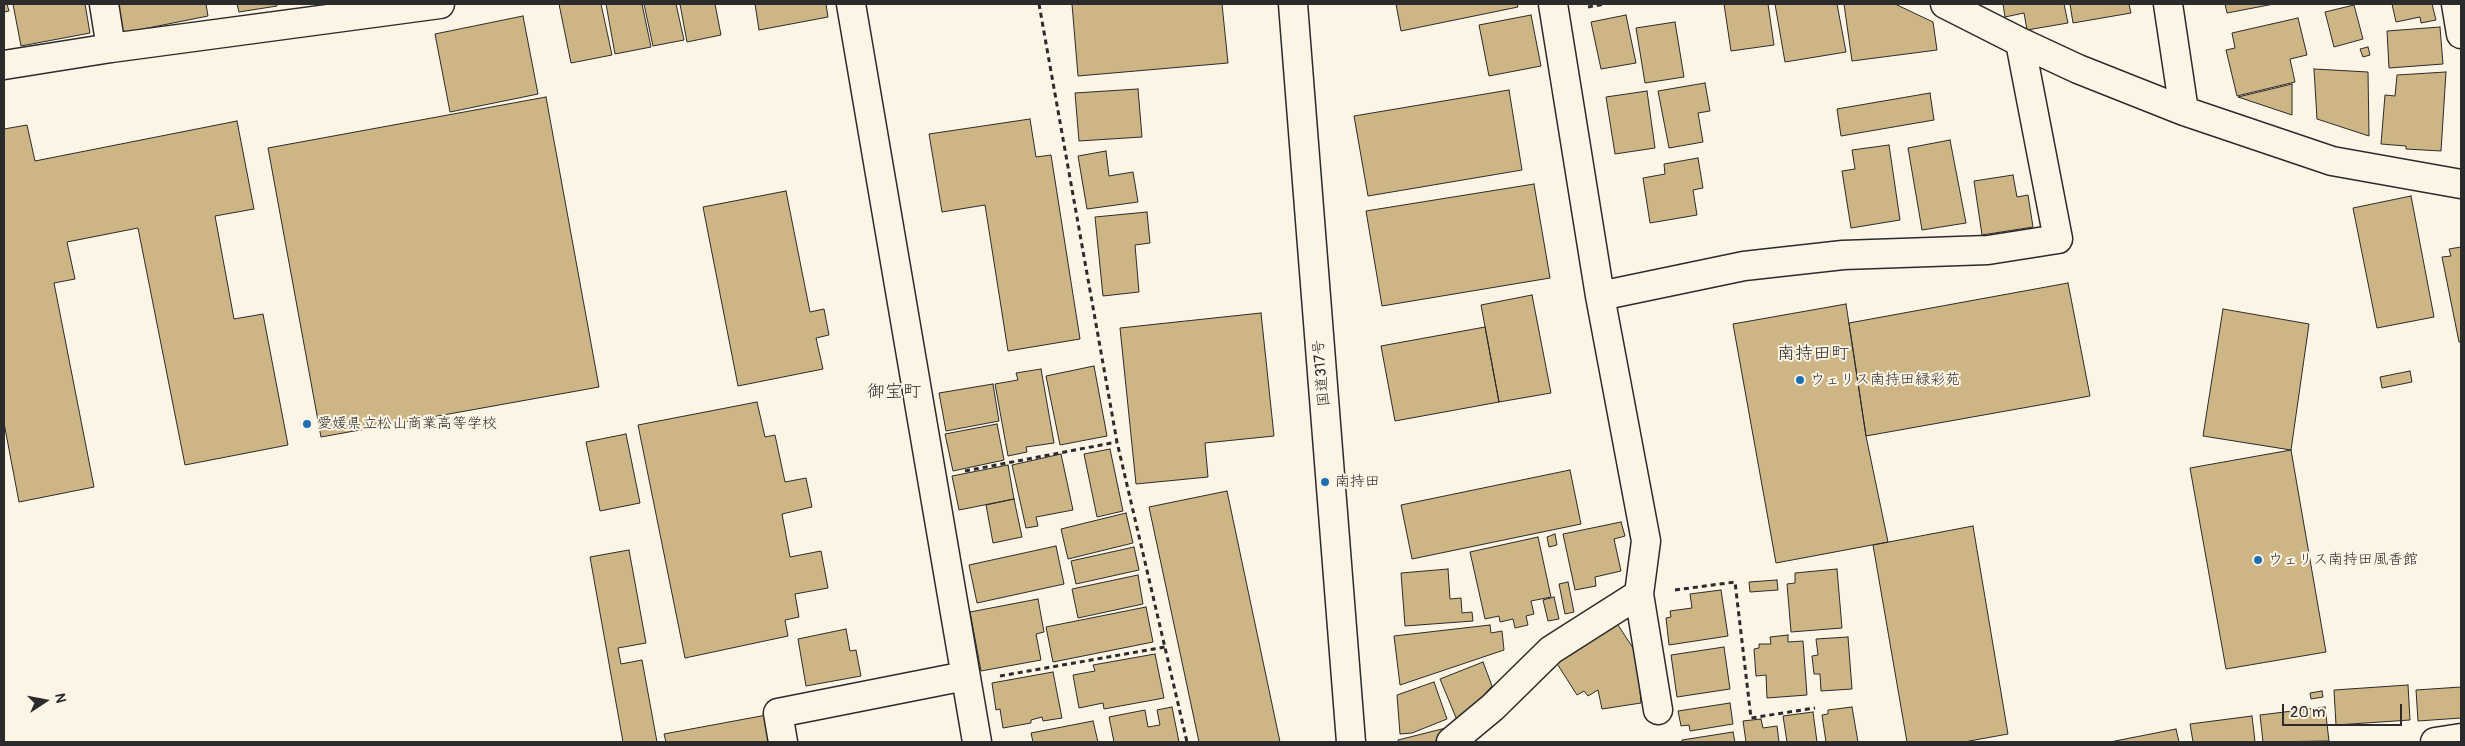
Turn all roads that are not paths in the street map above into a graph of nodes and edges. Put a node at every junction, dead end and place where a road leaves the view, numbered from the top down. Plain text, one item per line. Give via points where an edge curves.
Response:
1 (104, 4) edge
2 (440, 4) edge
3 (851, 4) edge
4 (1293, 4) edge
5 (1553, 4) edge
6 (1945, 4) edge
7 (2168, 4) edge
8 (2456, 4) edge
9 (2461, 34) edge
10 (2020, 42) junction
11 (111, 48) junction
12 (4, 65) edge
13 (2184, 111) junction
14 (2461, 184) edge
15 (1600, 296) junction
16 (1639, 594) junction
17 (966, 679) junction
18 (1658, 710) dead end
19 (2461, 738) edge
20 (783, 742) edge
21 (977, 742) edge
22 (1351, 742) edge
23 (1451, 742) edge
24 (2435, 742) edge

1 - 11 main road
2 - 11 main road
3 - 17 main road
4 - 22 main road, 国道317号
5 - 15 main road
6 - 10 main road
7 - 13 main road
8 - 9 main road
10 - 13 main road via 2078,70
10 - 15 main road via 2058,239 1988,250 1844,254 1744,266
11 - 12 main road
13 - 14 main road via 2332,161
15 - 16 main road via 1646,541
16 - 18 main road
16 - 23 main road via 1551,650 1493,708
17 - 20 main road via 778,713
17 - 21 main road
19 - 24 main road

